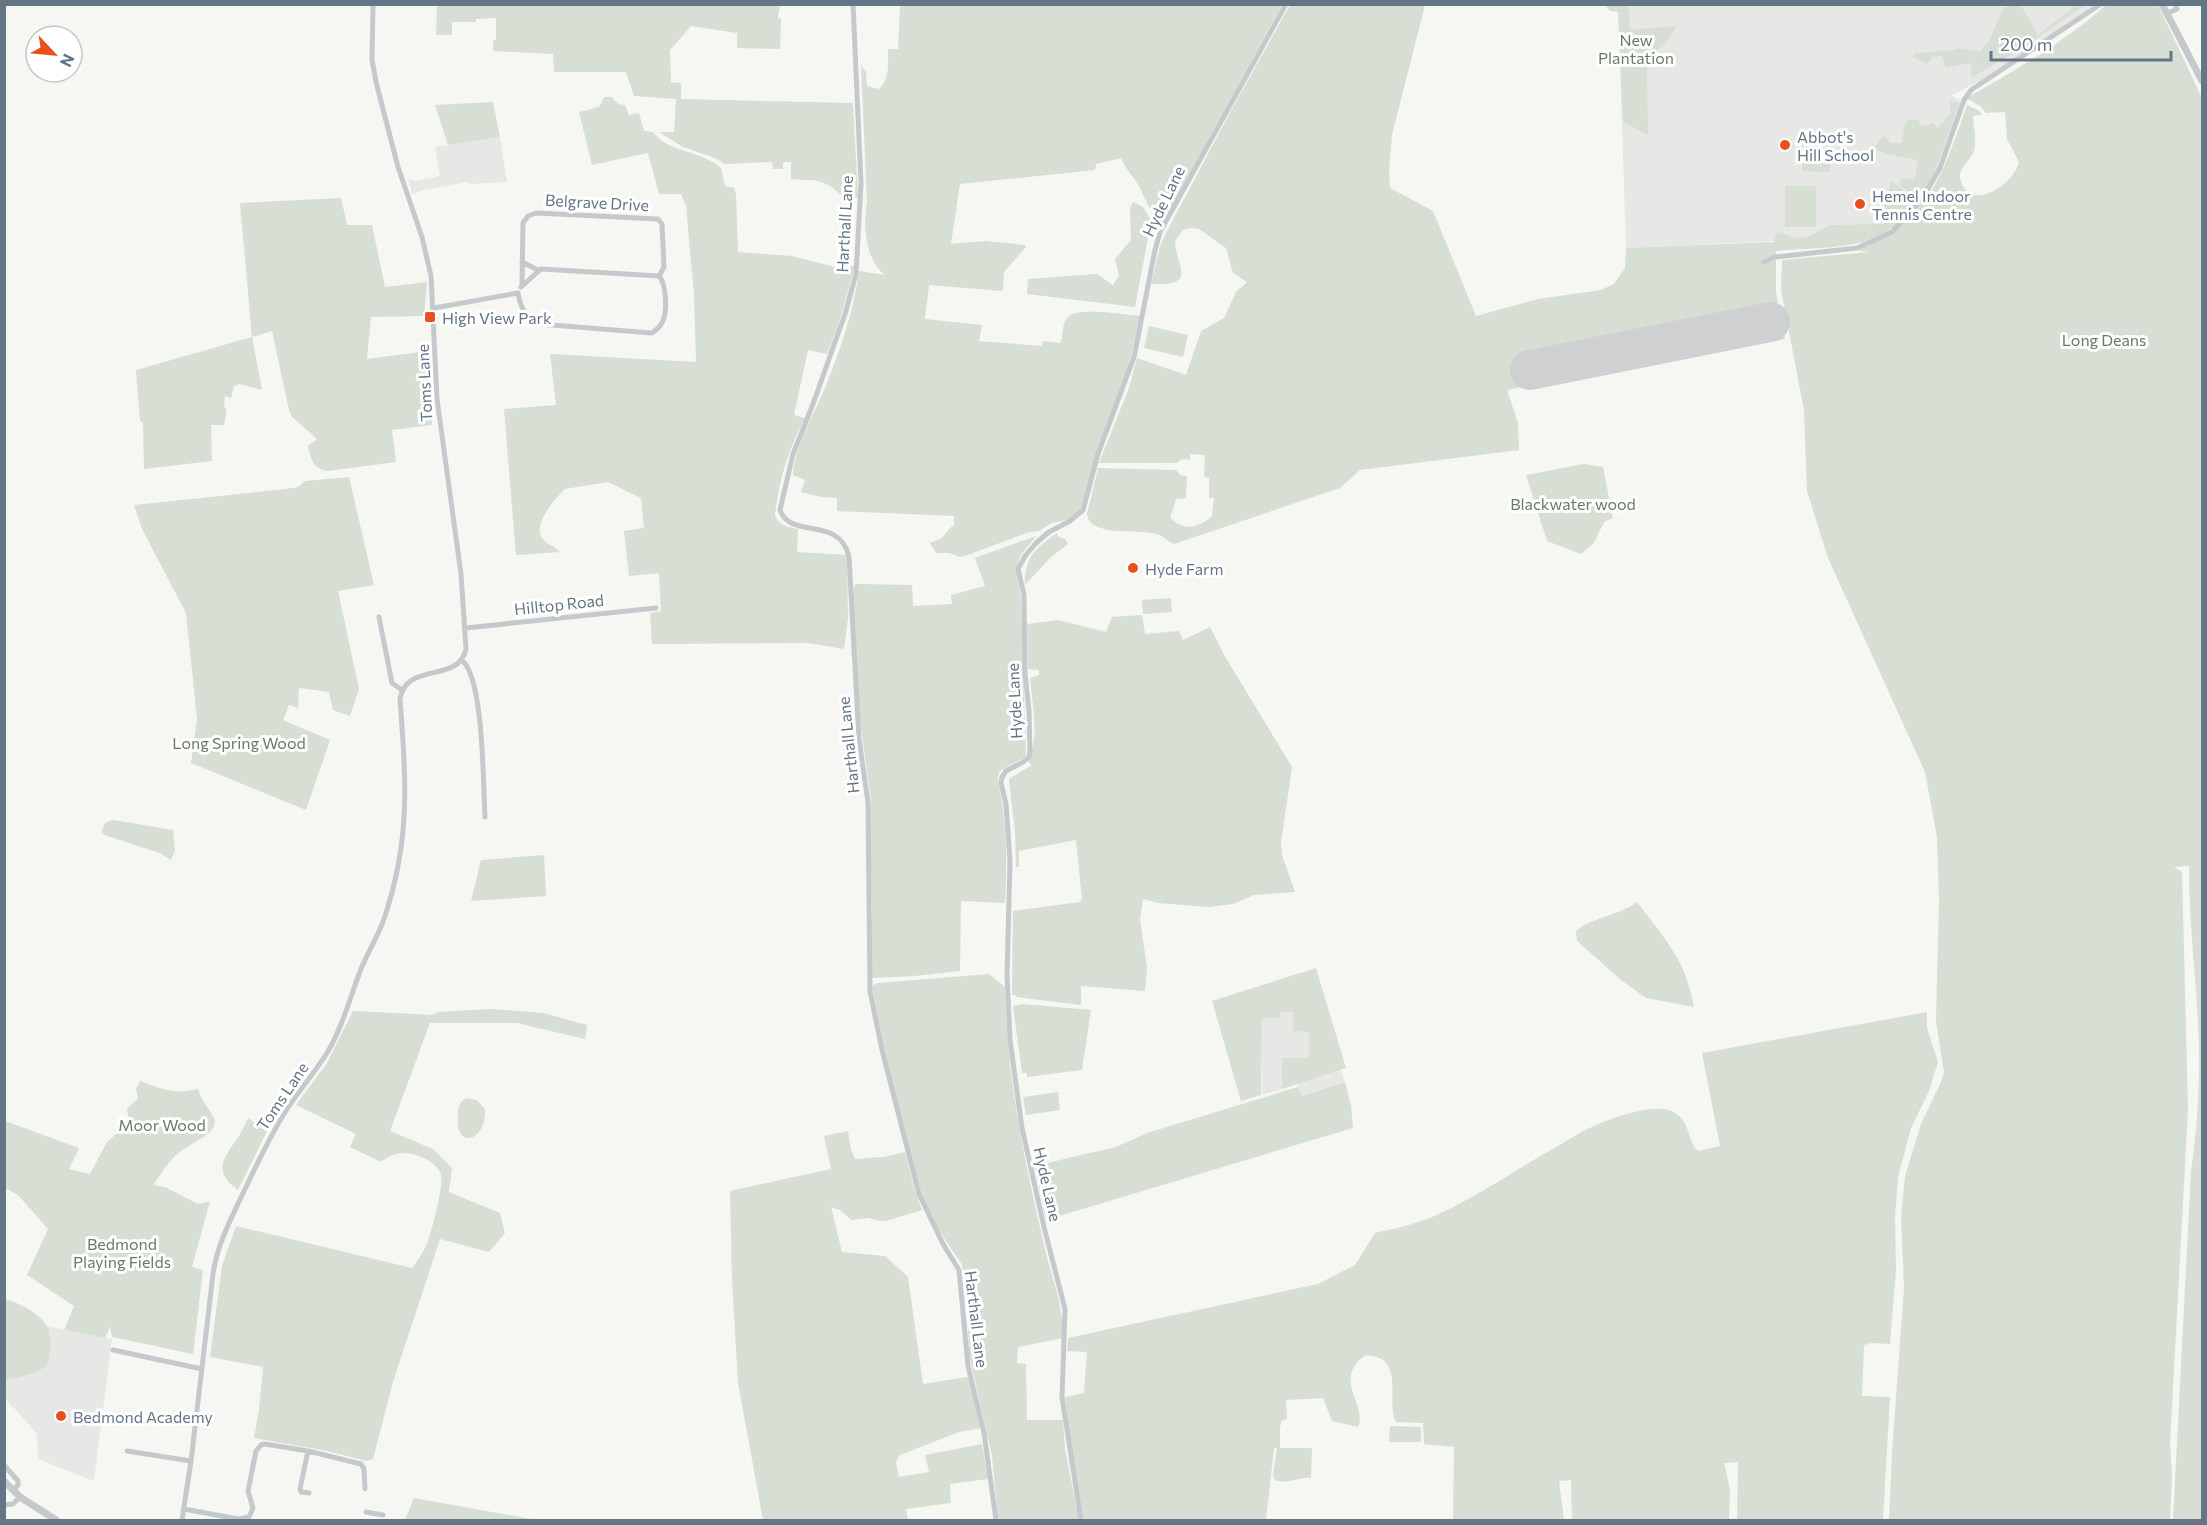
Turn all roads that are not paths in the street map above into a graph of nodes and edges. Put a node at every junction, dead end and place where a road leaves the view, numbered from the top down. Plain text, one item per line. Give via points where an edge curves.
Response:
1 (373, 4) edge
2 (853, 4) edge
3 (1286, 4) edge
4 (2101, 4) edge
5 (2162, 4) edge
6 (2175, 4) edge
7 (2166, 14) junction
8 (2202, 81) edge
9 (522, 262) junction
10 (1764, 262) dead end
11 (538, 270) junction
12 (659, 276) junction
13 (522, 285) junction
14 (518, 293) junction
15 (434, 308) junction
16 (656, 608) dead end
17 (379, 617) dead end
18 (466, 628) junction
19 (462, 660) junction
20 (402, 690) junction
21 (484, 817) dead end
22 (113, 1350) dead end
23 (202, 1369) junction
24 (127, 1451) dead end
25 (308, 1451) junction
26 (191, 1461) junction
27 (4, 1465) edge
28 (4, 1481) edge
29 (365, 1489) dead end
30 (13, 1490) junction
31 (309, 1493) dead end
32 (21, 1497) junction
33 (4, 1505) edge
34 (184, 1509) junction
35 (366, 1512) dead end
36 (375, 1513) junction
37 (251, 1514) junction
38 (383, 1515) dead end
39 (56, 1521) edge
40 (182, 1521) edge
41 (253, 1521) edge
42 (373, 1521) edge
43 (996, 1521) edge
44 (1081, 1521) edge

1 - 15 street, Toms Lane via 376,82 398,168 426,249
2 - 43 street, Harthall Lane via 861,183 856,274 793,454 780,510 790,523 829,533 847,547 859,739 868,801 870,991 919,1194 961,1279 968,1366 984,1433
3 - 44 street, Hyde Lane via 1160,232 1134,357 1098,454 1083,510 1036,543 1018,569 1024,595 1030,751 1023,762 1006,771 1001,783 1010,861 1010,1040 1022,1128 1065,1309 1062,1397
4 - 10 street via 1971,90 1940,168 1921,201 1892,232 1857,248 1775,257
5 - 7 street
6 - 7 street via 2177,9
7 - 8 street
9 - 11 street
9 - 12 street, Belgrave Drive via 523,223 536,213 658,219 662,224 664,267
9 - 13 street, Belgrave Drive
11 - 12 street
11 - 13 street
12 - 14 street via 664,284 665,314 652,333 539,324 528,319
13 - 14 street
14 - 15 street
15 - 18 street, Toms Lane via 437,399
16 - 18 street, Hilltop Road
17 - 20 street via 392,683
18 - 19 street, Toms Lane
19 - 20 street via 450,669 413,678
19 - 21 street via 469,668 477,693
20 - 23 street, Toms Lane via 405,824 394,889 336,1036 272,1134 219,1246
22 - 23 street
23 - 26 street, Toms Lane
24 - 26 street
25 - 29 street via 361,1464
25 - 31 street via 300,1489
25 - 37 street via 265,1444 258,1448 249,1491
26 - 34 street, Toms Lane
27 - 30 street via 18,1481
28 - 30 street
30 - 32 street
32 - 33 street
32 - 39 street
34 - 37 street via 238,1519
34 - 40 street, Toms Lane
35 - 36 street
36 - 38 street
36 - 42 street
37 - 41 street

